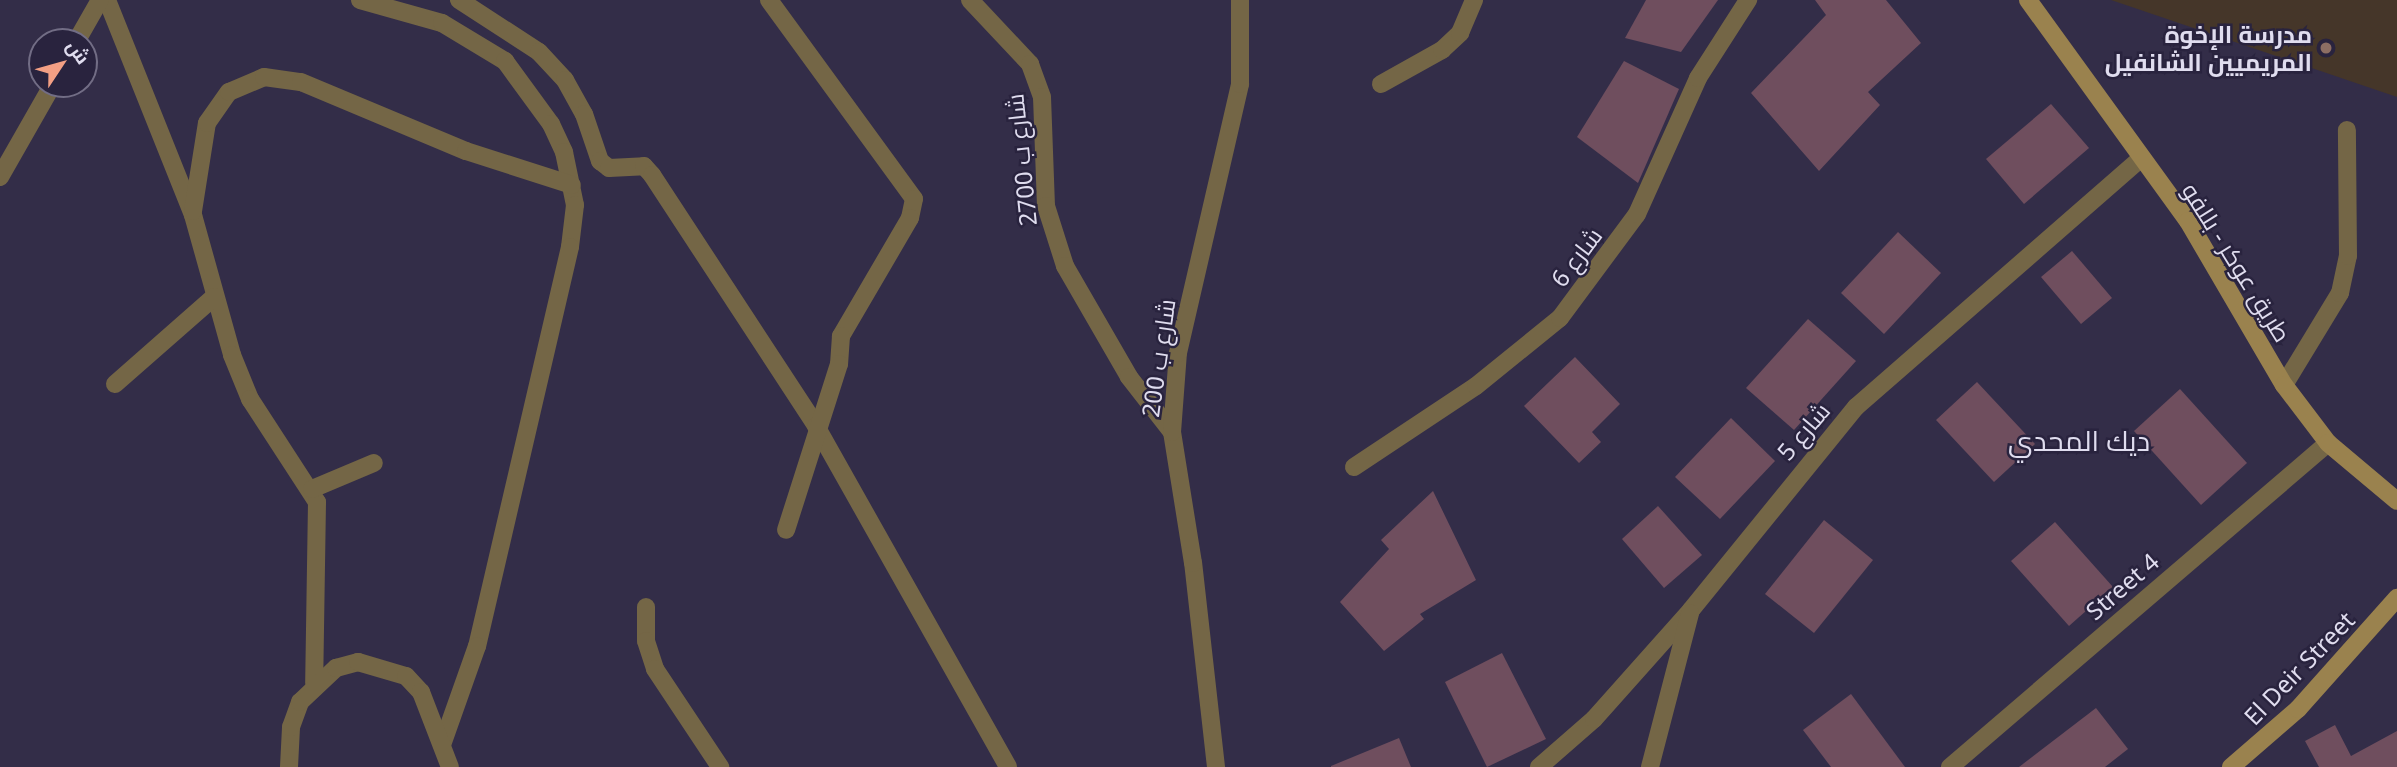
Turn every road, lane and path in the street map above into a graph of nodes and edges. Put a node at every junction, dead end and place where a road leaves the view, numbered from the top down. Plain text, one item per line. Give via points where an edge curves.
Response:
1 (100, 0) edge
2 (107, 0) edge
3 (360, 0) edge
4 (459, 0) edge
5 (769, 0) edge
6 (970, 0) edge
7 (1240, 0) edge
8 (1474, 0) edge
9 (1748, 0) edge
10 (2028, 0) edge
11 (84, 28) edge
12 (1381, 83) dead end
13 (45, 98) edge
14 (2347, 130) dead end
15 (2139, 160) junction
16 (0, 177) edge
17 (572, 185) junction
18 (193, 215) junction
19 (214, 297) junction
20 (115, 384) dead end
21 (2284, 385) junction
22 (816, 426) junction
23 (1172, 432) junction
24 (2328, 443) junction
25 (374, 463) dead end
26 (1354, 467) dead end
27 (312, 489) junction
28 (2397, 501) edge
29 (786, 530) dead end
30 (2397, 598) edge
31 (646, 607) dead end
32 (1691, 610) junction
33 (314, 683) junction
34 (443, 742) junction
35 (289, 767) edge
36 (450, 767) edge
37 (720, 767) edge
38 (1008, 767) edge
39 (1216, 767) edge
40 (1539, 767) edge
41 (1650, 767) edge
42 (1950, 767) edge
43 (2231, 767) edge

1 - 11 street
2 - 18 street
3 - 17 street via 442,23 506,61 551,124
4 - 22 street via 539,52 565,80 584,114 600,161 609,168 644,166 652,175
5 - 22 street via 914,199 910,218 841,336 839,364
6 - 23 street, شارع ب 2700 via 1030,64 1042,97 1045,206 1065,266 1129,377
7 - 23 street, شارع ب 200 via 1240,84 1178,353
8 - 12 street via 1460,33 1442,50
9 - 26 street, شارع 6 via 1698,78 1637,214 1560,317 1476,386
10 - 15 street, طريق عوكر - بللفو
13 - 16 street
14 - 21 street via 2348,256 2340,293
15 - 21 street, طريق عوكر - بللفو via 2188,221
15 - 32 street, شارع 5 via 1856,407
17 - 18 street via 466,151 301,82 264,77 229,92 207,123
17 - 34 street via 570,247 561,286 477,646
18 - 19 street
19 - 20 street
19 - 27 street via 250,399
21 - 24 street, طريق عوكر - بللفو
22 - 29 street
22 - 38 street
23 - 39 street, شارع ب 200 via 1194,563
24 - 28 street, طريق عوكر - بللفو
24 - 42 street, Street 4
25 - 27 street
27 - 33 street via 317,502
30 - 43 street, El Deir Street via 2298,709
31 - 37 street via 646,641 655,670
32 - 40 street, شارع 5 via 1594,719
32 - 41 street
33 - 34 street via 336,667 358,662 407,676 421,692
33 - 35 street via 290,727
34 - 36 street

